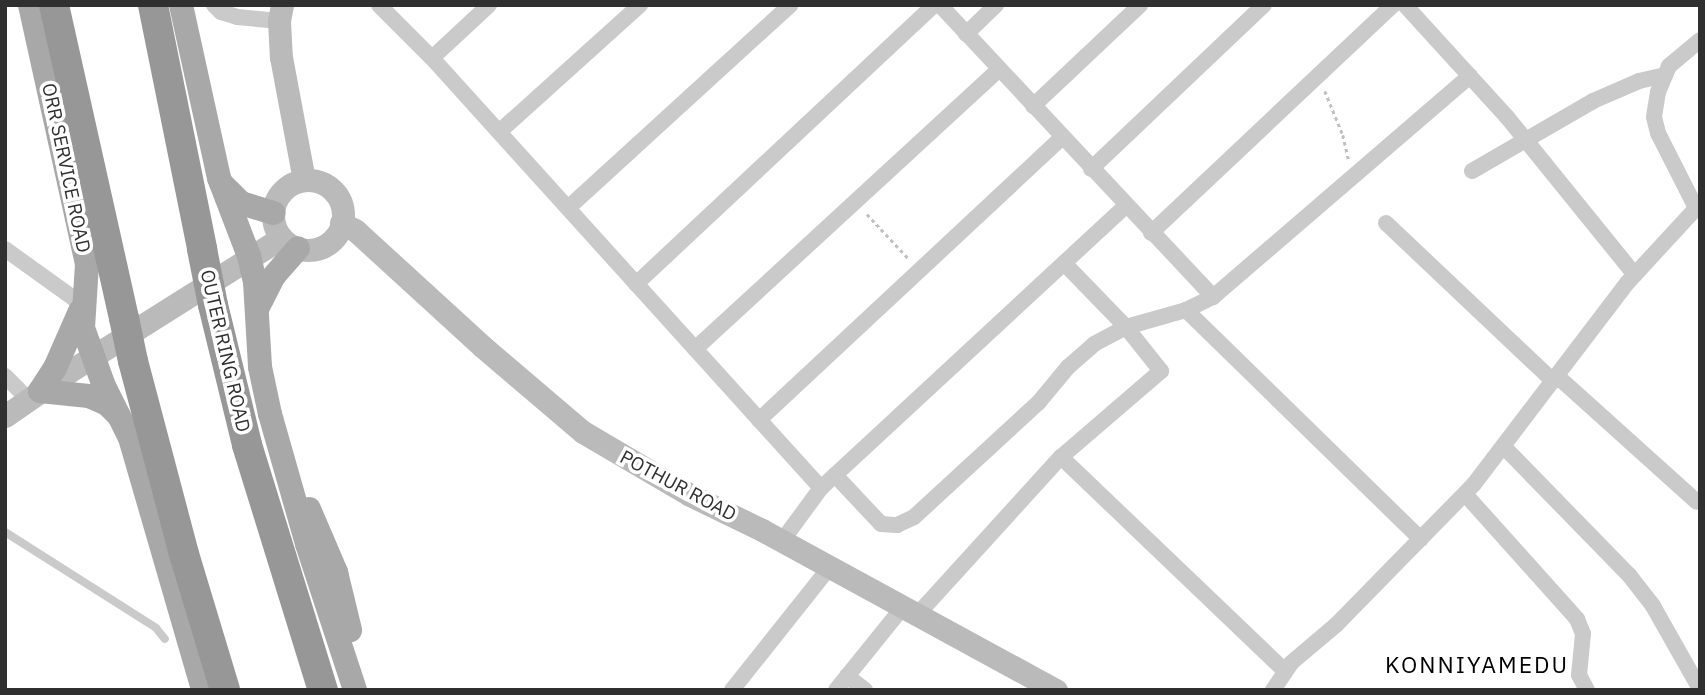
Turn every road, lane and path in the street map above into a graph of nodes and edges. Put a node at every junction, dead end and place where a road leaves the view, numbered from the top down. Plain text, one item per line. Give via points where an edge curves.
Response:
1 (30, 5) edge
2 (54, 5) edge
3 (153, 5) edge
4 (181, 5) edge
5 (214, 5) edge
6 (379, 5) edge
7 (489, 5) edge
8 (640, 5) edge
9 (790, 5) edge
10 (934, 5) edge
11 (940, 5) edge
12 (996, 5) edge
13 (1140, 5) edge
14 (1264, 5) edge
15 (1394, 5) edge
16 (1405, 5) edge
17 (281, 13) edge
18 (966, 34) junction
19 (1700, 40) edge
20 (432, 58) junction
21 (999, 69) junction
22 (1665, 75) junction
23 (1470, 76) junction
24 (1318, 77) junction
25 (1033, 106) junction
26 (499, 132) junction
27 (1062, 137) junction
28 (1525, 139) junction
29 (1091, 169) junction
30 (1472, 171) dead end
31 (1353, 177) junction
32 (304, 180) junction
33 (221, 183) junction
34 (855, 201) junction
35 (1126, 206) junction
36 (1698, 206) edge
37 (568, 208) junction
38 (273, 213) junction
39 (341, 223) junction
40 (1386, 223) dead end
41 (1151, 233) junction
42 (289, 243) junction
43 (5, 249) edge
44 (249, 256) junction
45 (1064, 263) junction
46 (919, 270) junction
47 (1635, 275) junction
48 (636, 284) junction
49 (1213, 297) junction
50 (83, 305) junction
51 (257, 309) junction
52 (1186, 310) junction
53 (1126, 327) junction
54 (695, 349) junction
55 (93, 356) junction
56 (5, 376) edge
57 (1555, 379) junction
58 (34, 395) junction
59 (118, 415) junction
60 (5, 416) edge
61 (759, 420) junction
62 (1504, 447) junction
63 (1061, 457) junction
64 (835, 475) junction
65 (821, 488) junction
66 (1465, 494) junction
67 (1697, 502) dead end
68 (5, 532) edge
69 (1421, 539) junction
70 (782, 541) junction
71 (830, 567) junction
72 (910, 611) junction
73 (165, 639) dead end
74 (1284, 671) junction
75 (847, 676) junction
76 (736, 686) edge
77 (1700, 689) edge
78 (202, 690) edge
79 (225, 690) edge
80 (323, 690) edge
81 (356, 690) edge
82 (836, 690) edge
83 (865, 690) edge
84 (1056, 690) edge
85 (1273, 690) edge
86 (1587, 690) edge

1 - 50 main road, ORR SERVICE ROAD via 84,247 87,278
2 - 79 highway, bridge via 133,361
3 - 80 highway, OUTER RING ROAD, bridge via 213,304 247,445
4 - 33 main road
5 - 17 street via 237,17
6 - 20 street
7 - 20 street
8 - 26 street
9 - 37 street
10 - 48 street
11 - 18 street
12 - 18 street
13 - 25 street
14 - 29 street
15 - 24 street
16 - 23 street
17 - 32 street via 281,57
18 - 21 street
19 - 22 street via 1676,58
20 - 26 street
21 - 25 street
21 - 34 street
22 - 28 street via 1617,90
22 - 36 street via 1655,105 1656,127
23 - 28 street
23 - 31 street
24 - 31 path via 1343,135
24 - 41 street
25 - 27 street
26 - 37 street
27 - 29 street
27 - 46 street
28 - 30 street
28 - 47 street
29 - 35 street
31 - 49 street
32 - 38 street via 283,191
32 - 39 street via 321,183 334,193 342,208
33 - 38 main road via 241,203
33 - 44 main road
34 - 46 path
34 - 54 street
35 - 41 street
35 - 45 street
36 - 47 street
37 - 48 street
38 - 42 street
39 - 42 street via 321,247
39 - 70 street, POTHUR ROAD via 355,230 583,432 690,495
40 - 57 street
41 - 49 street
42 - 44 street
42 - 51 main road
43 - 50 street
44 - 51 main road
44 - 55 street
45 - 53 street
45 - 64 street
46 - 61 street
47 - 57 street
48 - 54 street
49 - 52 street
50 - 55 main road, ORR SERVICE ROAD via 83,328
50 - 58 main road via 65,347
51 - 81 main road via 260,367 285,469
52 - 53 street
52 - 69 street
53 - 63 street via 1161,371
53 - 64 street via 1081,355 1039,402 914,517 897,525 881,524
54 - 61 street
55 - 58 street
55 - 59 main road, ORR SERVICE ROAD
56 - 58 street
57 - 62 street
57 - 67 street
58 - 59 main road via 89,396
58 - 60 street
59 - 78 main road, ORR SERVICE ROAD via 140,470
61 - 65 street
62 - 66 street
62 - 77 street via 1629,575 1653,606
63 - 72 street
63 - 74 street
64 - 65 street
65 - 70 street
66 - 69 street
66 - 86 street via 1577,619 1583,634 1578,675
68 - 73 lane via 156,628
69 - 74 street
70 - 71 street, POTHUR ROAD
71 - 72 street, POTHUR ROAD
71 - 76 street
72 - 75 street
72 - 84 street, POTHUR ROAD
74 - 85 street
75 - 82 street
75 - 83 street

